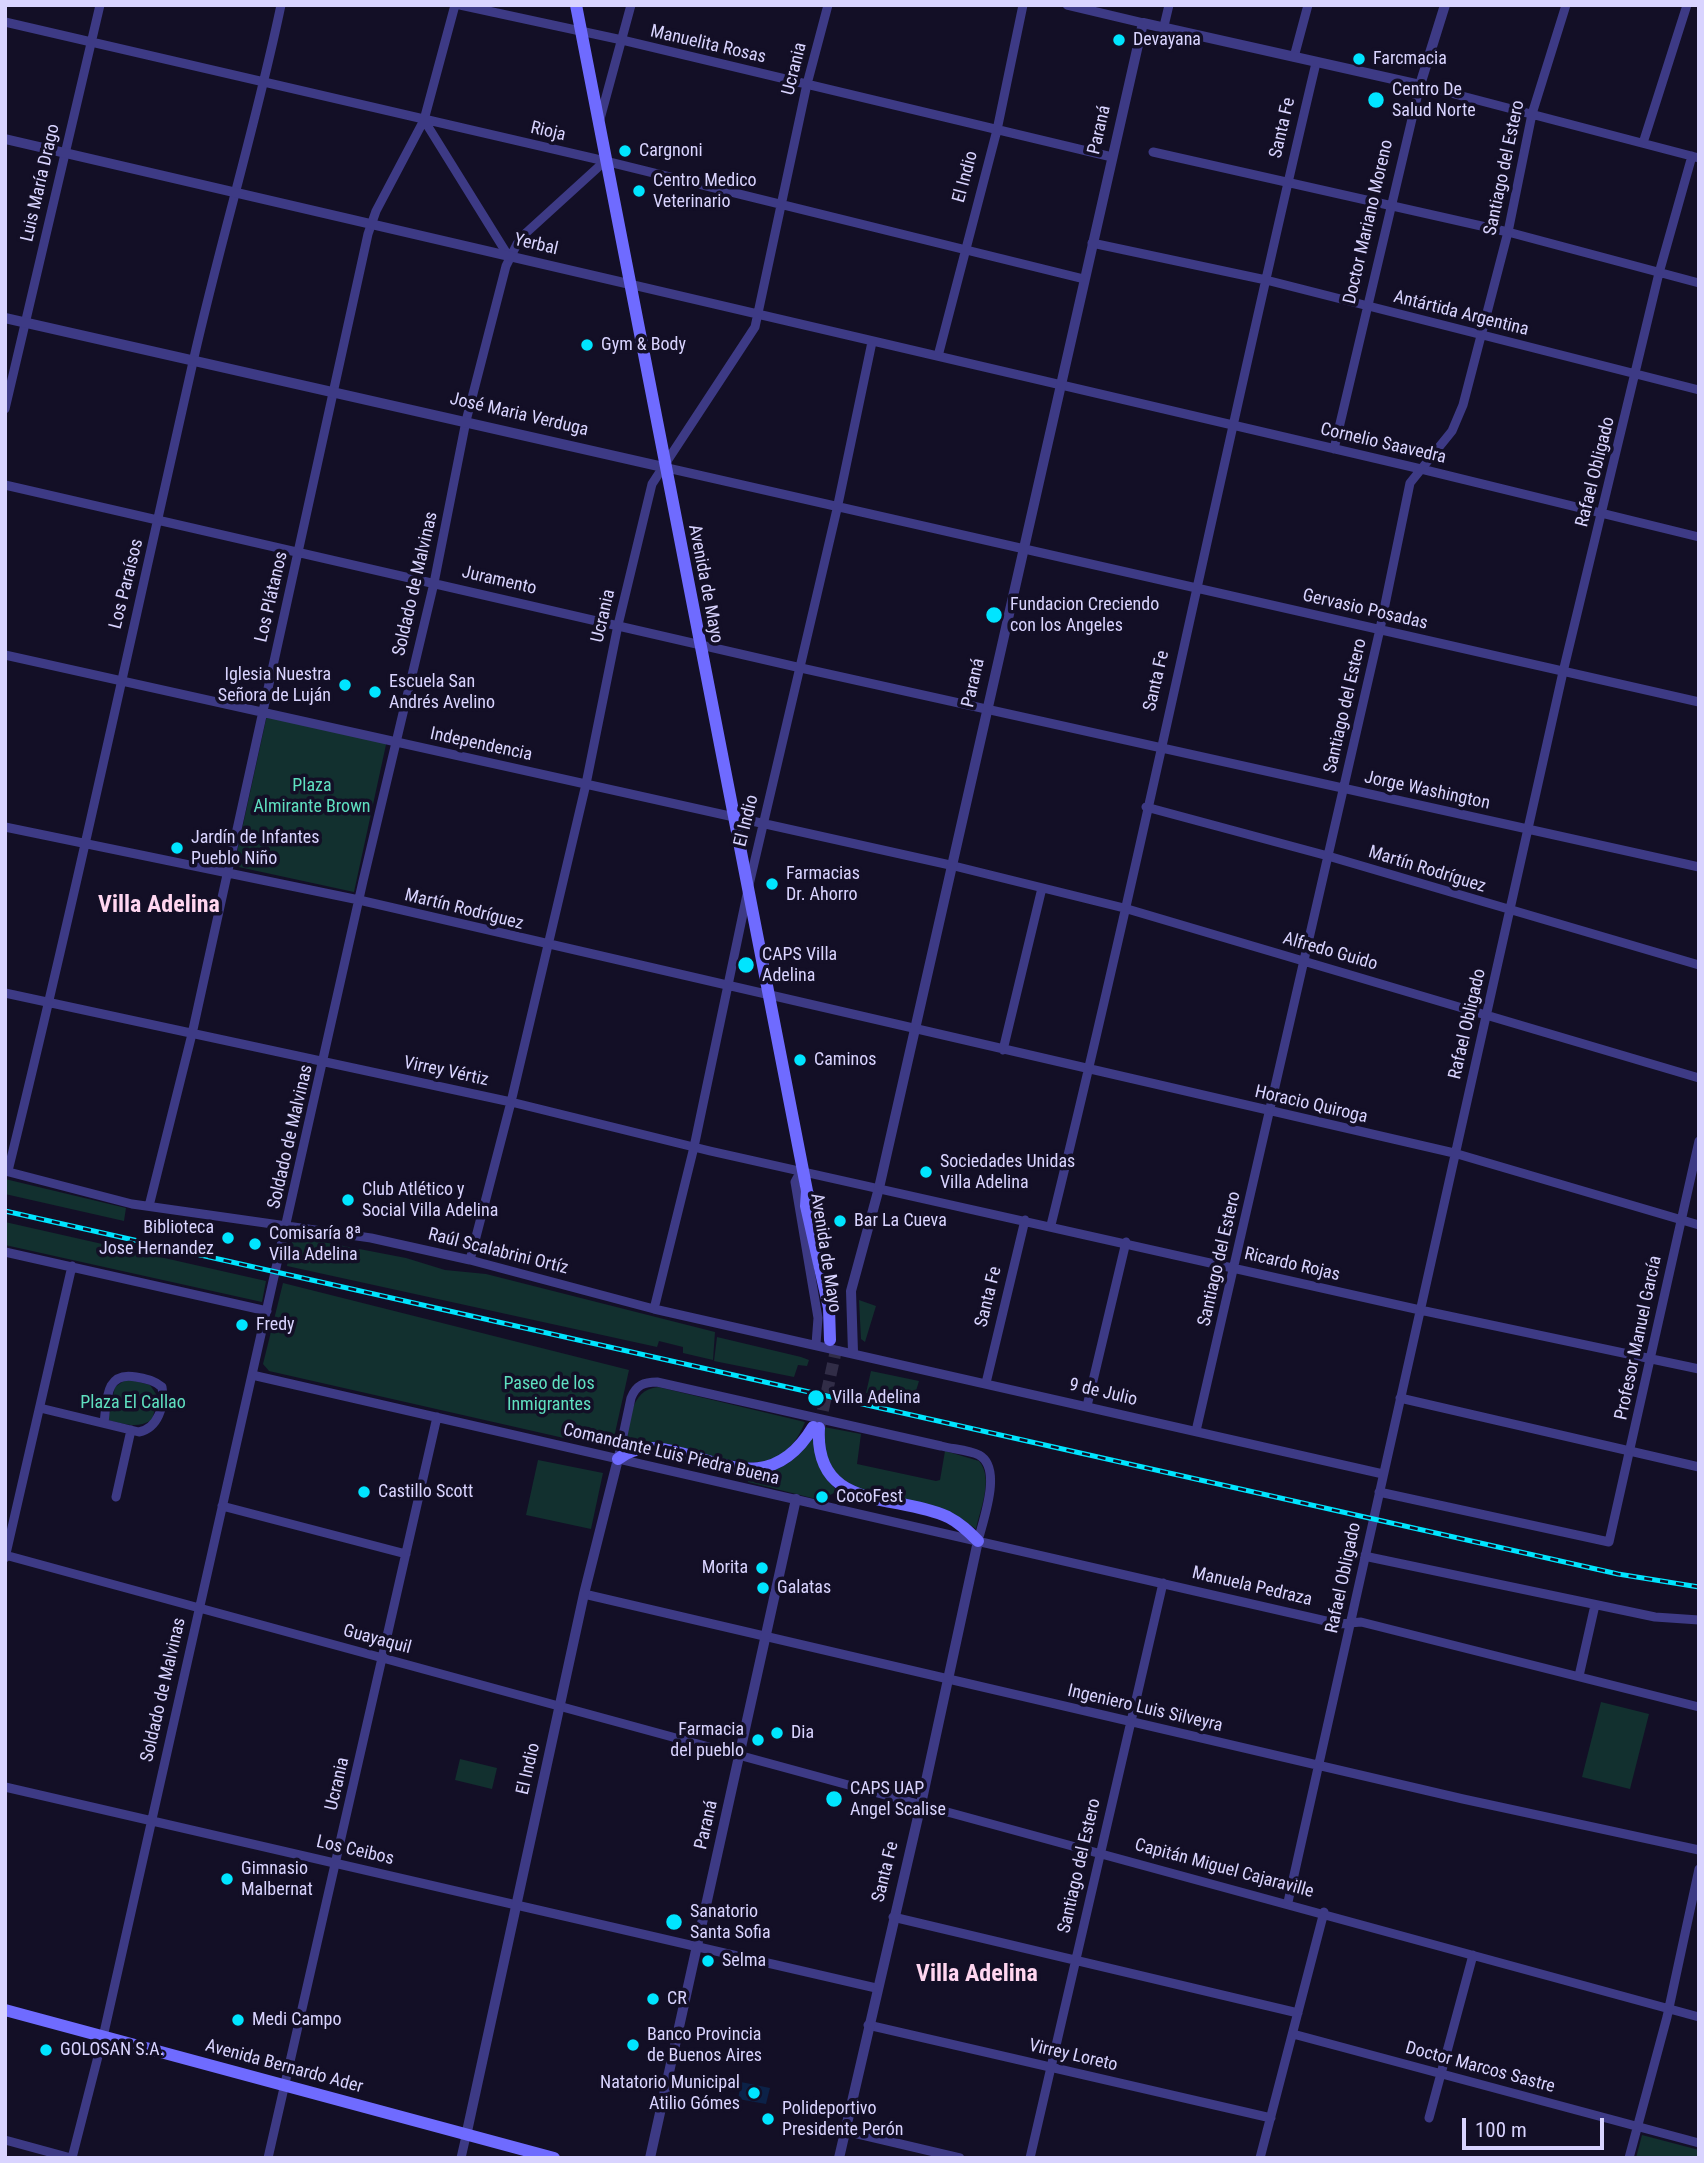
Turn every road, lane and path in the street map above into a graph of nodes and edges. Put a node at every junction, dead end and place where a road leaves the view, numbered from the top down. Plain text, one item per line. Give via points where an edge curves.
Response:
1 (100, 5) edge
2 (281, 5) edge
3 (458, 5) edge
4 (576, 5) edge
5 (631, 5) edge
6 (828, 5) edge
7 (1023, 5) edge
8 (1067, 5) edge
9 (1169, 5) edge
10 (1308, 5) edge
11 (1445, 5) edge
12 (1566, 5) edge
13 (1687, 5) edge
14 (5, 22) edge
15 (1143, 23) junction
16 (1164, 26) junction
17 (582, 33) junction
18 (622, 40) junction
19 (91, 42) junction
20 (1294, 57) junction
21 (1316, 63) junction
22 (265, 82) junction
23 (807, 84) junction
24 (1420, 85) junction
25 (1532, 114) junction
26 (424, 120) junction
27 (598, 124) junction
28 (997, 130) junction
29 (5, 139) edge
30 (1643, 144) junction
31 (63, 152) junction
32 (1153, 152) dead end
33 (1112, 157) junction
34 (1695, 157) edge
35 (605, 161) junction
36 (1288, 180) junction
37 (233, 193) junction
38 (1391, 205) junction
39 (782, 206) junction
40 (371, 225) junction
41 (1508, 232) junction
42 (1092, 243) junction
43 (965, 249) junction
44 (509, 257) junction
45 (1659, 273) junction
46 (1084, 279) junction
47 (1266, 280) junction
48 (1699, 283) edge
49 (629, 284) junction
50 (1367, 307) junction
51 (759, 316) junction
52 (5, 318) edge
53 (24, 323) junction
54 (1481, 335) junction
55 (872, 342) junction
56 (938, 356) junction
57 (193, 360) junction
58 (1636, 374) junction
59 (1060, 385) junction
60 (331, 390) junction
61 (1699, 390) edge
62 (5, 408) edge
63 (467, 421) junction
64 (1234, 425) junction
65 (1334, 449) junction
66 (663, 467) junction
67 (1421, 469) junction
68 (5, 485) edge
69 (837, 509) junction
70 (1602, 513) junction
71 (159, 520) junction
72 (1699, 537) edge
73 (1023, 550) junction
74 (298, 552) junction
75 (434, 583) junction
76 (1195, 586) junction
77 (618, 625) junction
78 (1380, 629) junction
79 (699, 644) junction
80 (5, 654) edge
81 (801, 667) junction
82 (1563, 672) junction
83 (120, 681) junction
84 (1699, 702) edge
85 (986, 708) junction
86 (261, 712) junction
87 (395, 742) junction
88 (1160, 748) junction
89 (586, 784) junction
90 (1343, 790) junction
91 (1146, 807) junction
92 (734, 817) junction
93 (765, 824) junction
94 (5, 827) edge
95 (1529, 828) junction
96 (85, 844) junction
97 (1328, 856) junction
98 (950, 865) junction
99 (1699, 867) edge
100 (227, 871) junction
101 (749, 886) junction
102 (1042, 888) junction
103 (359, 900) junction
104 (1124, 908) junction
105 (1510, 911) junction
106 (548, 946) junction
107 (1304, 961) junction
108 (1699, 965) edge
109 (730, 986) junction
110 (5, 993) edge
111 (770, 994) junction
112 (49, 1004) junction
113 (1486, 1016) junction
114 (914, 1028) junction
115 (192, 1034) junction
116 (1003, 1050) junction
117 (325, 1062) junction
118 (1089, 1069) junction
119 (1699, 1078) edge
120 (511, 1102) junction
121 (1270, 1112) junction
122 (1699, 1141) edge
123 (694, 1147) junction
124 (1454, 1153) junction
125 (802, 1169) junction
126 (6, 1171) edge
127 (879, 1188) junction
128 (149, 1206) junction
129 (1025, 1220) junction
130 (1681, 1220) junction
131 (286, 1225) junction
132 (1051, 1225) junction
133 (1699, 1226) edge
134 (1126, 1242) junction
135 (5, 1252) edge
136 (470, 1260) junction
137 (72, 1266) junction
138 (1234, 1268) junction
139 (654, 1308) junction
140 (1420, 1310) junction
141 (267, 1311) junction
142 (834, 1341) tunnel mouth
143 (816, 1344) junction
144 (853, 1352) junction
145 (1651, 1357) junction
146 (1699, 1369) edge
147 (252, 1375) junction
148 (986, 1383) junction
149 (1400, 1398) junction
150 (1087, 1406) junction
151 (40, 1408) junction
152 (437, 1417) junction
153 (104, 1423) junction
154 (131, 1430) junction
155 (1196, 1431) junction
156 (1632, 1450) junction
157 (618, 1459) junction
158 (1699, 1467) edge
159 (990, 1471) joint
160 (1383, 1474) junction
161 (1379, 1492) junction
162 (116, 1497) dead end
163 (796, 1499) junction
164 (222, 1506) junction
165 (978, 1541) junction
166 (406, 1554) junction
167 (5, 1556) edge
168 (1364, 1556) junction
169 (1163, 1583) junction
170 (584, 1594) junction
171 (1595, 1605) junction
172 (199, 1608) junction
173 (1699, 1620) edge
174 (1352, 1623) junction
175 (767, 1639) junction
176 (383, 1658) junction
177 (1579, 1676) junction
178 (948, 1680) junction
179 (561, 1707) junction
180 (1699, 1707) edge
181 (1130, 1721) junction
182 (741, 1754) junction
183 (1320, 1766) junction
184 (5, 1787) edge
185 (922, 1804) junction
186 (151, 1821) junction
187 (1699, 1850) edge
188 (1100, 1851) junction
189 (336, 1863) junction
190 (1699, 1869) edge
191 (1288, 1902) junction
192 (516, 1905) junction
193 (1325, 1913) junction
194 (893, 1917) junction
195 (697, 1946) junction
196 (1473, 1955) junction
197 (1074, 1961) junction
198 (876, 1988) junction
199 (1668, 2007) junction
200 (5, 2010) edge
201 (1298, 2013) junction
202 (1699, 2017) edge
203 (868, 2025) junction
204 (1293, 2034) junction
205 (103, 2037) junction
206 (1050, 2067) junction
207 (1442, 2074) junction
208 (286, 2084) junction
209 (1271, 2118) junction
210 (1429, 2118) dead end
211 (1637, 2127) junction
212 (845, 2131) junction
213 (466, 2136) junction
214 (5, 2140) edge
215 (1699, 2143) edge
216 (71, 2158) edge
217 (268, 2158) edge
218 (461, 2158) edge
219 (554, 2158) edge
220 (650, 2158) edge
221 (839, 2158) edge
222 (960, 2158) edge
223 (1030, 2158) edge
224 (1260, 2158) edge
225 (1629, 2158) edge

1 - 19 street, Luis María Drago
2 - 22 street, Los Paraísos
3 - 17 street, Manuelita Rosas
3 - 26 street, Los Plátanos
4 - 17 main road, Avenida de Mayo
5 - 18 street
6 - 23 street, Ucrania
7 - 28 street, El Indio
8 - 15 street
9 - 16 street
10 - 20 street
11 - 24 street, Doctor Mariano Moreno
12 - 25 street, Santiago del Estero
13 - 30 street
14 - 19 street, Rioja
15 - 16 street
15 - 33 street, Paraná
16 - 20 street
17 - 18 street, Manuelita Rosas
17 - 27 main road, Avenida de Mayo
18 - 23 street, Manuelita Rosas
18 - 27 street
19 - 22 street, Rioja
19 - 31 street, Luis María Drago
20 - 21 street
21 - 24 street
21 - 36 street, Santa Fe
22 - 26 street, Rioja
22 - 37 street, Los Paraísos
23 - 28 street, Manuelita Rosas
23 - 39 street, Ucrania
24 - 25 street
24 - 38 street, Doctor Mariano Moreno
25 - 30 street
25 - 41 street, Santiago del Estero
26 - 35 street, Rioja
26 - 40 street, Los Plátanos
26 - 44 street
27 - 35 main road, Avenida de Mayo
28 - 33 street, Manuelita Rosas
28 - 43 street, El Indio
29 - 31 street, Yerbal
30 - 34 street
31 - 37 street, Yerbal
31 - 53 street, Luis María Drago
32 - 36 street
33 - 42 street, Paraná
34 - 45 street, Rafael Obligado
35 - 39 street, Rioja
35 - 44 street, Soldado de Malvinas via 527,232
35 - 49 main road, Avenida de Mayo
36 - 38 street
36 - 47 street, Santa Fe
37 - 40 street, Yerbal
37 - 57 street, Los Paraísos
38 - 41 street
38 - 50 street, Doctor Mariano Moreno
39 - 43 street, Rioja
39 - 51 street, Ucrania
40 - 44 street, Yerbal
40 - 60 street, Los Plátanos
41 - 45 street
41 - 54 street, Santiago del Estero
42 - 46 street, Paraná
42 - 47 street, Antártida Argentina
43 - 46 street, Rioja
43 - 56 street, El Indio
44 - 49 street, Yerbal
44 - 63 street, Soldado de Malvinas
45 - 48 street
45 - 58 street, Rafael Obligado
46 - 59 street, Paraná
47 - 50 street, Antártida Argentina
47 - 64 street, Santa Fe
49 - 51 street, Yerbal
49 - 66 main road, Avenida de Mayo
50 - 54 street, Antártida Argentina
50 - 65 street, Doctor Mariano Moreno
51 - 55 street, Yerbal
51 - 66 street, Ucrania
52 - 53 street, José Maria Verduga
53 - 57 street, José Maria Verduga
53 - 62 street, Luis María Drago
54 - 58 street, Antártida Argentina
54 - 67 street, Santiago del Estero via 1452,431
55 - 56 street, Yerbal
55 - 69 street, El Indio
56 - 59 street, Yerbal
57 - 60 street, José Maria Verduga
57 - 71 street, Los Paraísos
58 - 61 street, Antártida Argentina
58 - 70 street, Rafael Obligado
59 - 64 street, Cornelio Saavedra
59 - 73 street, Paraná
60 - 63 street, José Maria Verduga
60 - 74 street, Los Plátanos
63 - 66 street, José Maria Verduga
63 - 75 street, Soldado de Malvinas
64 - 65 street, Cornelio Saavedra
64 - 76 street, Santa Fe
65 - 67 street, Cornelio Saavedra
66 - 69 street, José Maria Verduga
66 - 77 street, Ucrania via 652,484
66 - 79 main road, Avenida de Mayo
67 - 70 street, Cornelio Saavedra
67 - 78 street, Santiago del Estero via 1410,483
68 - 71 street, Juramento
69 - 73 street, José Maria Verduga
69 - 81 street, El Indio
70 - 72 street, Cornelio Saavedra
70 - 82 street, Rafael Obligado
71 - 74 street, Juramento
71 - 83 street, Los Paraísos
73 - 76 street, Gervasio Posadas
73 - 85 street, Paraná
74 - 75 street, Juramento
74 - 86 street, Los Plátanos
75 - 77 street, Juramento
75 - 87 street, Soldado de Malvinas
76 - 78 street, Gervasio Posadas
76 - 88 street, Santa Fe
77 - 79 street, Juramento
77 - 89 street, Ucrania
78 - 82 street, Gervasio Posadas
78 - 90 street, Santiago del Estero
79 - 81 street, Juramento
79 - 92 main road, Avenida de Mayo
80 - 83 street, Independencia
81 - 85 street, Juramento
81 - 93 street, El Indio
82 - 84 street, Gervasio Posadas
82 - 95 street, Rafael Obligado
83 - 86 street, Independencia
83 - 96 street, Los Paraísos
85 - 88 street, Jorge Washington
85 - 98 street, Paraná
86 - 87 street, Independencia
86 - 100 street, Los Plátanos
87 - 89 street, Independencia
87 - 103 street, Soldado de Malvinas
88 - 90 street, Jorge Washington
88 - 91 street, Santa Fe
89 - 92 street, Independencia
89 - 106 street, Ucrania
90 - 95 street, Jorge Washington
90 - 97 street, Santiago del Estero
91 - 97 street, Martín Rodríguez
91 - 104 street, Santa Fe
92 - 93 street, Independencia
92 - 101 main road, Avenida de Mayo
93 - 98 street, Independencia
93 - 101 street, El Indio
94 - 96 street, Martín Rodríguez
95 - 99 street, Jorge Washington
95 - 105 street, Rafael Obligado
96 - 100 street, Martín Rodríguez
96 - 112 street, Los Paraísos
97 - 105 street, Martín Rodríguez
97 - 107 street, Santiago del Estero
98 - 102 street, Alfredo Guido
98 - 114 street, Paraná
100 - 103 street, Martín Rodríguez
100 - 115 street, Los Plátanos
101 - 109 street, El Indio
101 - 111 main road, Avenida de Mayo
102 - 104 street, Alfredo Guido
102 - 116 street
103 - 106 street, Martín Rodríguez
103 - 117 street, Soldado de Malvinas
104 - 107 street, Alfredo Guido
104 - 118 street, Santa Fe
105 - 108 street, Martín Rodríguez
105 - 113 street, Rafael Obligado
106 - 109 street, Martín Rodríguez
106 - 120 street, Ucrania
107 - 113 street, Alfredo Guido
107 - 121 street, Santiago del Estero
109 - 111 street, Martín Rodríguez
109 - 123 street, El Indio
110 - 112 street, Virrey Vértiz
111 - 114 street, Martín Rodríguez
111 - 125 main road, Avenida de Mayo
112 - 115 street, Virrey Vértiz
112 - 126 street, Los Paraísos
113 - 119 street, Alfredo Guido
113 - 124 street, Rafael Obligado
114 - 116 street, Horacio Quiroga
114 - 127 street, Paraná
115 - 117 street, Virrey Vértiz
115 - 128 street, Los Plátanos
116 - 118 street, Horacio Quiroga
117 - 120 street, Virrey Vértiz
117 - 131 street, Soldado de Malvinas
118 - 121 street, Horacio Quiroga
118 - 132 street, Santa Fe
120 - 123 street, Virrey Vértiz
120 - 136 street, Ucrania
121 - 124 street, Horacio Quiroga
121 - 138 street, Santiago del Estero
122 - 130 street, Profesor Manuel García
123 - 125 street, Virrey Vértiz
123 - 139 street, El Indio
124 - 130 street, Horacio Quiroga
124 - 140 street, Rafael Obligado
125 - 127 street, Virrey Vértiz
125 - 142 main road, Avenida de Mayo
125 - 143 street, Avenida de Mayo via 795,1182 818,1318
126 - 128 street, Raúl Scalabrini Ortíz
127 - 129 street, Ricardo Rojas
127 - 144 street, Paraná via 851,1291
128 - 131 street, Raúl Scalabrini Ortíz
129 - 132 street, Ricardo Rojas
129 - 148 street, Santa Fe
130 - 133 street, Horacio Quiroga
130 - 145 street, Profesor Manuel García
131 - 136 street, Raúl Scalabrini Ortíz
131 - 141 street, Soldado de Malvinas
132 - 134 street, Ricardo Rojas
134 - 138 street, Ricardo Rojas
134 - 150 street
135 - 137 street
136 - 139 street, Raúl Scalabrini Ortíz
137 - 141 street
137 - 151 street
138 - 140 street, Ricardo Rojas
138 - 155 street, Santiago del Estero
139 - 143 street, Raúl Scalabrini Ortíz
140 - 145 street, Ricardo Rojas
140 - 149 street, Rafael Obligado
141 - 147 street, Soldado de Malvinas
143 - 144 street, 9 de Julio
144 - 148 street, 9 de Julio
145 - 146 street, Ricardo Rojas
145 - 156 street, Profesor Manuel García
147 - 152 street, Comandante Luis Piedra Buena
147 - 164 street, Soldado de Malvinas
148 - 150 street, 9 de Julio
149 - 156 street
149 - 160 street, Rafael Obligado
150 - 155 street, 9 de Julio
151 - 153 street
151 - 167 street
152 - 157 street, Comandante Luis Piedra Buena
152 - 166 street, Ucrania
153 - 154 street
153 - 154 street via 110,1384 117,1377 155,1381 163,1395 156,1422 150,1430
154 - 162 street
155 - 160 street, 9 de Julio
156 - 158 street
156 - 161 street, Profesor Manuel García via 1609,1542
157 - 159 street, El Indio via 635,1389 657,1382 979,1455
157 - 163 street, Comandante Luis Piedra Buena
157 - 165 main road via 629,1450 650,1448 765,1468 791,1457 816,1427 821,1457 842,1487 947,1517
157 - 170 street, El Indio
159 - 165 street, Santa Fe via 992,1481
160 - 161 street, Rafael Obligado
161 - 168 street, Rafael Obligado
163 - 165 street, Manuela Pedraza
163 - 175 street, Paraná
164 - 166 street
164 - 172 street, Soldado de Malvinas
165 - 169 street, Manuela Pedraza
165 - 178 street, Santa Fe
166 - 176 street, Ucrania
167 - 172 street, Guayaquil
168 - 171 street
168 - 174 street, Rafael Obligado
169 - 174 street, Manuela Pedraza
169 - 181 street, Santiago del Estero
170 - 175 street, Ingeniero Luis Silveyra
170 - 179 street, El Indio
171 - 173 street
171 - 177 street
172 - 176 street, Guayaquil
172 - 186 street, Soldado de Malvinas
174 - 177 street, Manuela Pedraza
174 - 183 street, Rafael Obligado
175 - 178 street, Ingeniero Luis Silveyra
175 - 182 street, Paraná
176 - 179 street, Guayaquil
176 - 189 street, Ucrania
177 - 180 street, Manuela Pedraza
178 - 181 street, Ingeniero Luis Silveyra
178 - 185 street, Santa Fe
179 - 182 street, Guayaquil
179 - 192 street, El Indio
181 - 183 street, Ingeniero Luis Silveyra
181 - 188 street, Santiago del Estero
182 - 185 street, Capitán Miguel Cajaraville
182 - 195 street, Paraná
183 - 187 street, Ingeniero Luis Silveyra
183 - 191 street, Rafael Obligado
184 - 186 street, Los Ceibos
185 - 188 street, Capitán Miguel Cajaraville
185 - 194 street, Santa Fe
186 - 189 street, Los Ceibos
186 - 205 street, Soldado de Malvinas
188 - 191 street, Capitán Miguel Cajaraville
188 - 197 street, Santiago del Estero
189 - 192 street, Los Ceibos
189 - 208 street, Ucrania
190 - 199 street
191 - 193 street, Capitán Miguel Cajaraville
192 - 195 street, Los Ceibos
192 - 213 street, El Indio
193 - 196 street, Capitán Miguel Cajaraville
193 - 201 street
194 - 197 street
194 - 198 street, Santa Fe
195 - 198 street
195 - 220 street, Paraná
196 - 199 street, Capitán Miguel Cajaraville
196 - 207 street
197 - 201 street
197 - 206 street, Santiago del Estero
198 - 203 street, Santa Fe
199 - 202 street, Capitán Miguel Cajaraville
199 - 211 street
200 - 205 main road, Avenida Bernardo Ader
201 - 204 street
203 - 206 street, Virrey Loreto
203 - 212 street, Santa Fe
204 - 207 street, Doctor Marcos Sastre
204 - 209 street
205 - 208 main road, Avenida Bernardo Ader
205 - 216 street, Soldado de Malvinas
206 - 209 street, Virrey Loreto
206 - 223 street, Santiago del Estero
207 - 210 street
207 - 211 street, Doctor Marcos Sastre
208 - 213 main road, Avenida Bernardo Ader
208 - 217 street, Ucrania
209 - 224 street
211 - 215 street, Doctor Marcos Sastre
211 - 225 street
212 - 221 street, Santa Fe
212 - 222 street
213 - 218 street, El Indio
213 - 219 main road, Avenida Bernardo Ader
214 - 216 street

